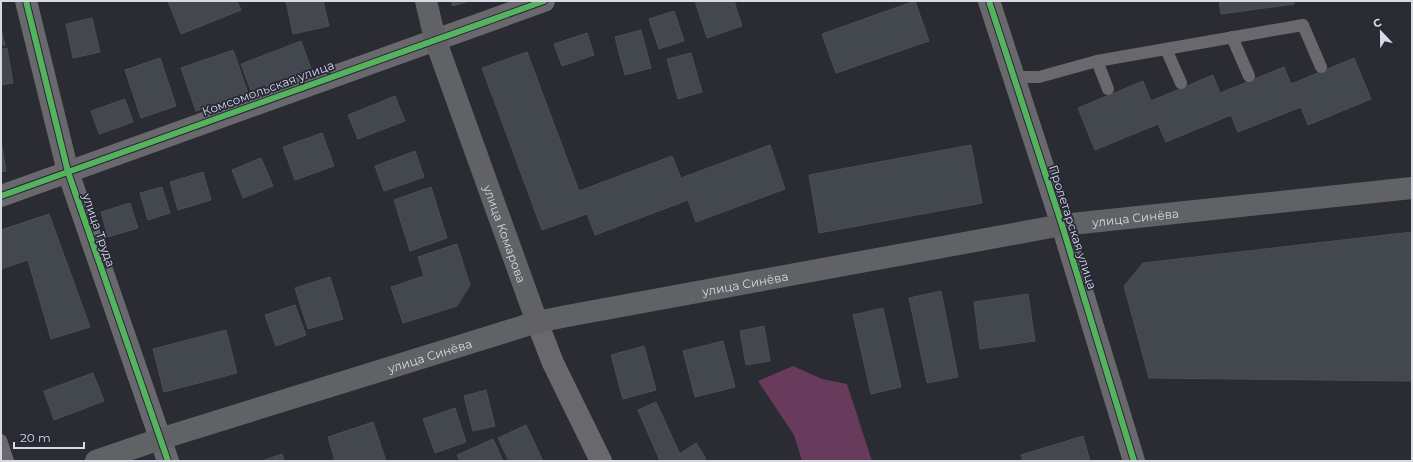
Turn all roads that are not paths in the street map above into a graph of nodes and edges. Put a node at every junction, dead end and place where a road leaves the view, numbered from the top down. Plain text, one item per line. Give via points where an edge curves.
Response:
1 (26, 1) edge
2 (426, 1) edge
3 (544, 1) edge
4 (989, 1) edge
5 (1232, 38) junction
6 (436, 39) junction
7 (1166, 49) junction
8 (1097, 61) junction
9 (1322, 67) dead end
10 (1249, 76) dead end
11 (1013, 77) junction
12 (1181, 83) dead end
13 (1108, 89) dead end
14 (68, 172) junction
15 (1412, 188) edge
16 (1, 196) edge
17 (1062, 225) junction
18 (537, 322) junction
19 (160, 439) junction
20 (1, 440) edge
21 (8, 461) edge
22 (96, 461) edge
23 (168, 461) edge
24 (601, 461) edge
25 (1134, 461) edge

1 - 14 street, улица Труда
2 - 6 main road, улица Комарова
3 - 6 street, Комсомольская улица
4 - 11 street, Пролетарская улица
5 - 7 lane
5 - 9 lane via 1303,25
5 - 10 lane
6 - 14 street, Комсомольская улица
6 - 18 main road, улица Комарова
7 - 8 lane
7 - 12 lane
8 - 11 lane via 1039,77
8 - 13 lane
11 - 17 street, Пролетарская улица
14 - 16 street, Комсомольская улица
14 - 19 street, улица Труда
15 - 17 main road, улица Синёва
17 - 18 main road, улица Синёва
17 - 25 street, Пролетарская улица
18 - 19 main road, улица Синёва
18 - 24 street, улица Комарова via 553,363
19 - 22 main road, улица Синёва
19 - 23 street, улица Труда
20 - 21 lane

